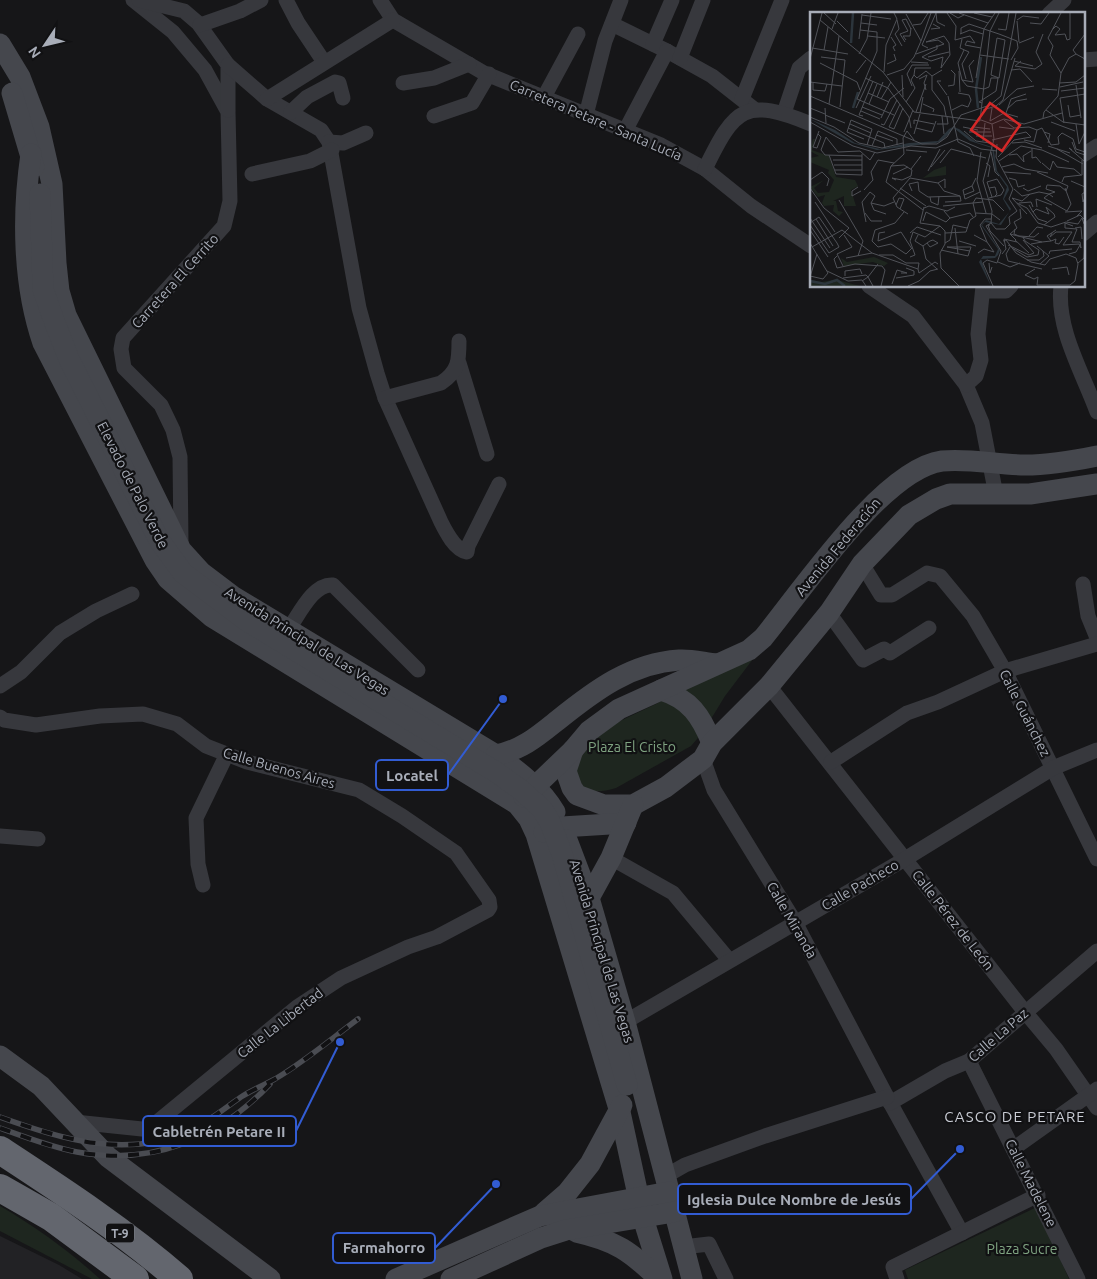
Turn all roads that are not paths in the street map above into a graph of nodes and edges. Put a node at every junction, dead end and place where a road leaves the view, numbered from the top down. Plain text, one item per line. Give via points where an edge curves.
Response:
1 (133, 0) edge
2 (138, 0) edge
3 (170, 0) edge
4 (260, 0) edge
5 (286, 0) edge
6 (380, 0) edge
7 (621, 0) edge
8 (672, 0) edge
9 (703, 0) edge
10 (782, 0) edge
11 (1064, 0) edge
12 (184, 11) junction
13 (1051, 12) edge
14 (393, 20) junction
15 (612, 24) junction
16 (200, 26) junction
17 (578, 34) dead end
18 (0, 44) edge
19 (667, 51) junction
20 (810, 59) edge
21 (1097, 59) edge
22 (1084, 60) edge
23 (324, 62) junction
24 (469, 64) junction
25 (228, 66) junction
26 (0, 68) edge
27 (489, 74) junction
28 (403, 83) dead end
29 (544, 97) junction
30 (343, 98) dead end
31 (267, 99) junction
32 (742, 99) junction
33 (754, 109) junction
34 (228, 112) junction
35 (290, 112) junction
36 (784, 113) junction
37 (586, 115) junction
38 (434, 116) dead end
39 (810, 124) edge
40 (625, 131) junction
41 (366, 134) dead end
42 (330, 146) junction
43 (1097, 146) edge
44 (38, 153) junction
45 (1084, 154) edge
46 (706, 169) junction
47 (252, 174) dead end
48 (1097, 222) edge
49 (1084, 233) edge
50 (810, 245) edge
51 (872, 288) edge
52 (1009, 288) edge
53 (1061, 288) edge
54 (983, 289) edge
55 (459, 341) dead end
56 (460, 363) junction
57 (966, 386) junction
58 (385, 398) junction
59 (1097, 412) edge
60 (487, 454) dead end
61 (1097, 456) edge
62 (990, 463) junction
63 (499, 484) dead end
64 (1097, 484) edge
65 (996, 495) junction
66 (181, 550) junction
67 (862, 564) junction
68 (1083, 584) dead end
69 (132, 594) dead end
70 (829, 614) junction
71 (929, 628) dead end
72 (288, 630) junction
73 (1097, 638) edge
74 (1097, 644) edge
75 (717, 664) junction
76 (418, 670) dead end
77 (1005, 671) junction
78 (0, 686) edge
79 (769, 686) junction
80 (661, 690) junction
81 (0, 717) edge
82 (573, 750) junction
83 (1097, 750) edge
84 (708, 751) junction
85 (227, 754) junction
86 (496, 755) junction
87 (830, 762) junction
88 (1053, 768) junction
89 (533, 786) junction
90 (517, 804) junction
91 (629, 814) junction
92 (562, 827) junction
93 (536, 834) junction
94 (0, 836) edge
95 (38, 838) dead end
96 (611, 858) junction
97 (905, 859) junction
98 (1097, 859) edge
99 (203, 885) dead end
100 (588, 898) junction
101 (490, 907) joint
102 (795, 922) junction
103 (1097, 951) edge
104 (729, 960) junction
105 (1025, 1012) junction
106 (625, 1022) junction
107 (0, 1056) edge
108 (969, 1061) junction
109 (627, 1085) junction
110 (1094, 1097) edge
111 (888, 1100) junction
112 (620, 1112) junction
113 (650, 1113) junction
114 (75, 1122) junction
115 (1013, 1149) junction
116 (0, 1150) edge
117 (0, 1188) edge
118 (669, 1194) junction
119 (1038, 1195) junction
120 (641, 1208) junction
121 (540, 1216) junction
122 (566, 1230) junction
123 (962, 1233) junction
124 (683, 1247) junction
125 (895, 1273) edge
126 (135, 1279) edge
127 (179, 1279) edge
128 (270, 1279) edge
129 (396, 1279) edge
130 (451, 1279) edge
131 (660, 1279) edge
132 (692, 1279) edge
133 (726, 1279) edge
134 (1078, 1279) edge

1 - 34 street, Carretera El Cerrito via 173,32 205,70
2 - 12 street
3 - 12 street
4 - 16 street
5 - 23 street
6 - 14 street, Carretera Petare - Santa Lucía
7 - 15 street
8 - 19 street
9 - 19 street
10 - 32 street
11 - 13 street
12 - 16 street
14 - 23 street
14 - 24 street, Carretera Petare - Santa Lucía
15 - 19 street
15 - 37 street via 604,41
16 - 25 street
17 - 29 street
18 - 44 street, Avenida Principal de Las Vegas via 20,77 39,127
19 - 32 street via 712,76
19 - 40 street
20 - 36 street via 799,68
21 - 22 street
23 - 31 street
24 - 27 street, Carretera Petare - Santa Lucía
24 - 28 street via 434,78
25 - 31 street
25 - 34 street
26 - 44 street, Avenida Principal de Las Vegas
27 - 29 street, Carretera Petare - Santa Lucía
27 - 38 street via 472,103
29 - 37 street, Carretera Petare - Santa Lucía
30 - 35 street via 339,83 335,82 307,97
31 - 35 street
32 - 33 street
33 - 36 street
33 - 46 street via 741,115 722,133
34 - 66 street, Carretera El Cerrito via 230,201 224,226 123,338 121,349 124,368 161,405 173,430 180,457
35 - 42 street via 321,130
36 - 39 street
37 - 40 street, Carretera Petare - Santa Lucía
40 - 46 street, Carretera Petare - Santa Lucía
41 - 42 street
42 - 47 street via 310,162
42 - 58 street via 359,308
43 - 45 street
44 - 66 street, Avenida Principal de Las Vegas via 52,184 60,291 66,315
44 - 90 street, Avenida Principal de Las Vegas via 28,177 27,244 34,320 42,343 155,560 168,579 212,617
44 - 109 street, Elevado de Palo Verde, bridge via 43,290 69,359 159,540 184,573 247,621 496,772 539,805 550,822 562,854
46 - 50 street, Carretera Petare - Santa Lucía via 752,206
48 - 49 street
51 - 57 street via 913,316
52 - 54 street via 1006,291
53 - 59 street via 1061,312 1069,341
54 - 57 street via 978,334 981,360 976,376
55 - 56 street
56 - 58 street via 441,383
56 - 60 street
57 - 62 street via 982,423
58 - 63 street via 441,522 463,552 467,552
61 - 62 street, Avenida Federación via 1058,464
62 - 65 street
62 - 75 street, Avenida Federación via 941,461 919,468 895,484 855,524 763,638 749,650
64 - 65 street via 1030,494
65 - 67 street via 950,494 936,499 909,515
66 - 72 street, Avenida Principal de Las Vegas via 201,572 234,597
67 - 70 street
67 - 77 street, Calle Guánchez via 881,595 886,596 927,573 940,576 973,616
68 - 73 street via 1088,616
69 - 78 street via 60,633 22,672
70 - 71 street via 863,660 884,649 890,653
70 - 79 street
72 - 76 street via 317,589 324,584 333,585
72 - 86 street, Avenida Principal de Las Vegas
74 - 77 street
75 - 80 street, Avenida Federación
75 - 86 street via 681,660 649,664 630,671 521,748
77 - 87 street via 907,713
77 - 88 street, Calle Guánchez
79 - 84 street
79 - 87 street, Calle Pérez de León
80 - 82 street via 620,709 589,731
80 - 84 street via 687,702 701,718
81 - 85 street, Calle Buenos Aires via 36,725 142,714 177,724 206,746
82 - 89 street
82 - 91 street via 566,771 577,795
83 - 88 street, Calle Pacheco
84 - 91 street
84 - 102 street, Calle Miranda via 714,790
85 - 99 street via 196,818 198,864
85 - 101 street, Calle Buenos Aires via 359,790 456,853 490,900
86 - 89 street, Avenida Principal de Las Vegas
87 - 97 street, Calle Pérez de León
88 - 97 street, Calle Pacheco
88 - 98 street, Calle Guánchez
89 - 90 street
89 - 92 street, Avenida Principal de Las Vegas via 553,809
90 - 93 street, Avenida Principal de Las Vegas
91 - 92 street
91 - 96 street
92 - 93 street
92 - 100 street, Avenida Principal de Las Vegas
93 - 112 street, Avenida Principal de Las Vegas
94 - 95 street
96 - 100 street
96 - 104 street via 673,893
97 - 102 street, Calle Pacheco
97 - 105 street, Calle Pérez de León
100 - 106 street, Avenida Principal de Las Vegas
101 - 114 street, Calle La Libertad via 437,937 342,978 304,1002 150,1128
102 - 104 street, Calle Pacheco
102 - 111 street, Calle Miranda
103 - 105 street, Calle La Paz
104 - 106 street, Calle Pacheco
105 - 108 street, Calle La Paz
105 - 110 street, Calle Pérez de León
106 - 113 street, Avenida Principal de Las Vegas
107 - 114 street via 41,1086
108 - 111 street, Calle La Paz
108 - 115 street, Calle Madelene
109 - 112 street
109 - 113 street, Elevado de Palo Verde
110 - 115 street
111 - 118 street, Calle La Paz via 765,1136 685,1165
111 - 123 street, Calle Miranda
112 - 120 street, Avenida Principal de Las Vegas
112 - 121 street via 590,1164 567,1193
113 - 118 street, Avenida Principal de Las Vegas
114 - 128 street via 108,1157
115 - 119 street, Calle Madelene
116 - 127 highway, T-9 via 59,1189
117 - 126 highway, T-9 via 51,1217
118 - 120 street
118 - 124 street, Avenida Principal de Las Vegas
119 - 123 street
119 - 134 street, Calle Madelene
120 - 121 street via 578,1207
120 - 122 street
120 - 131 street, Avenida Principal de Las Vegas
121 - 129 street
122 - 130 street
122 - 131 street via 616,1244
123 - 125 street
124 - 132 street, Avenida Principal de Las Vegas
124 - 133 street via 709,1244

